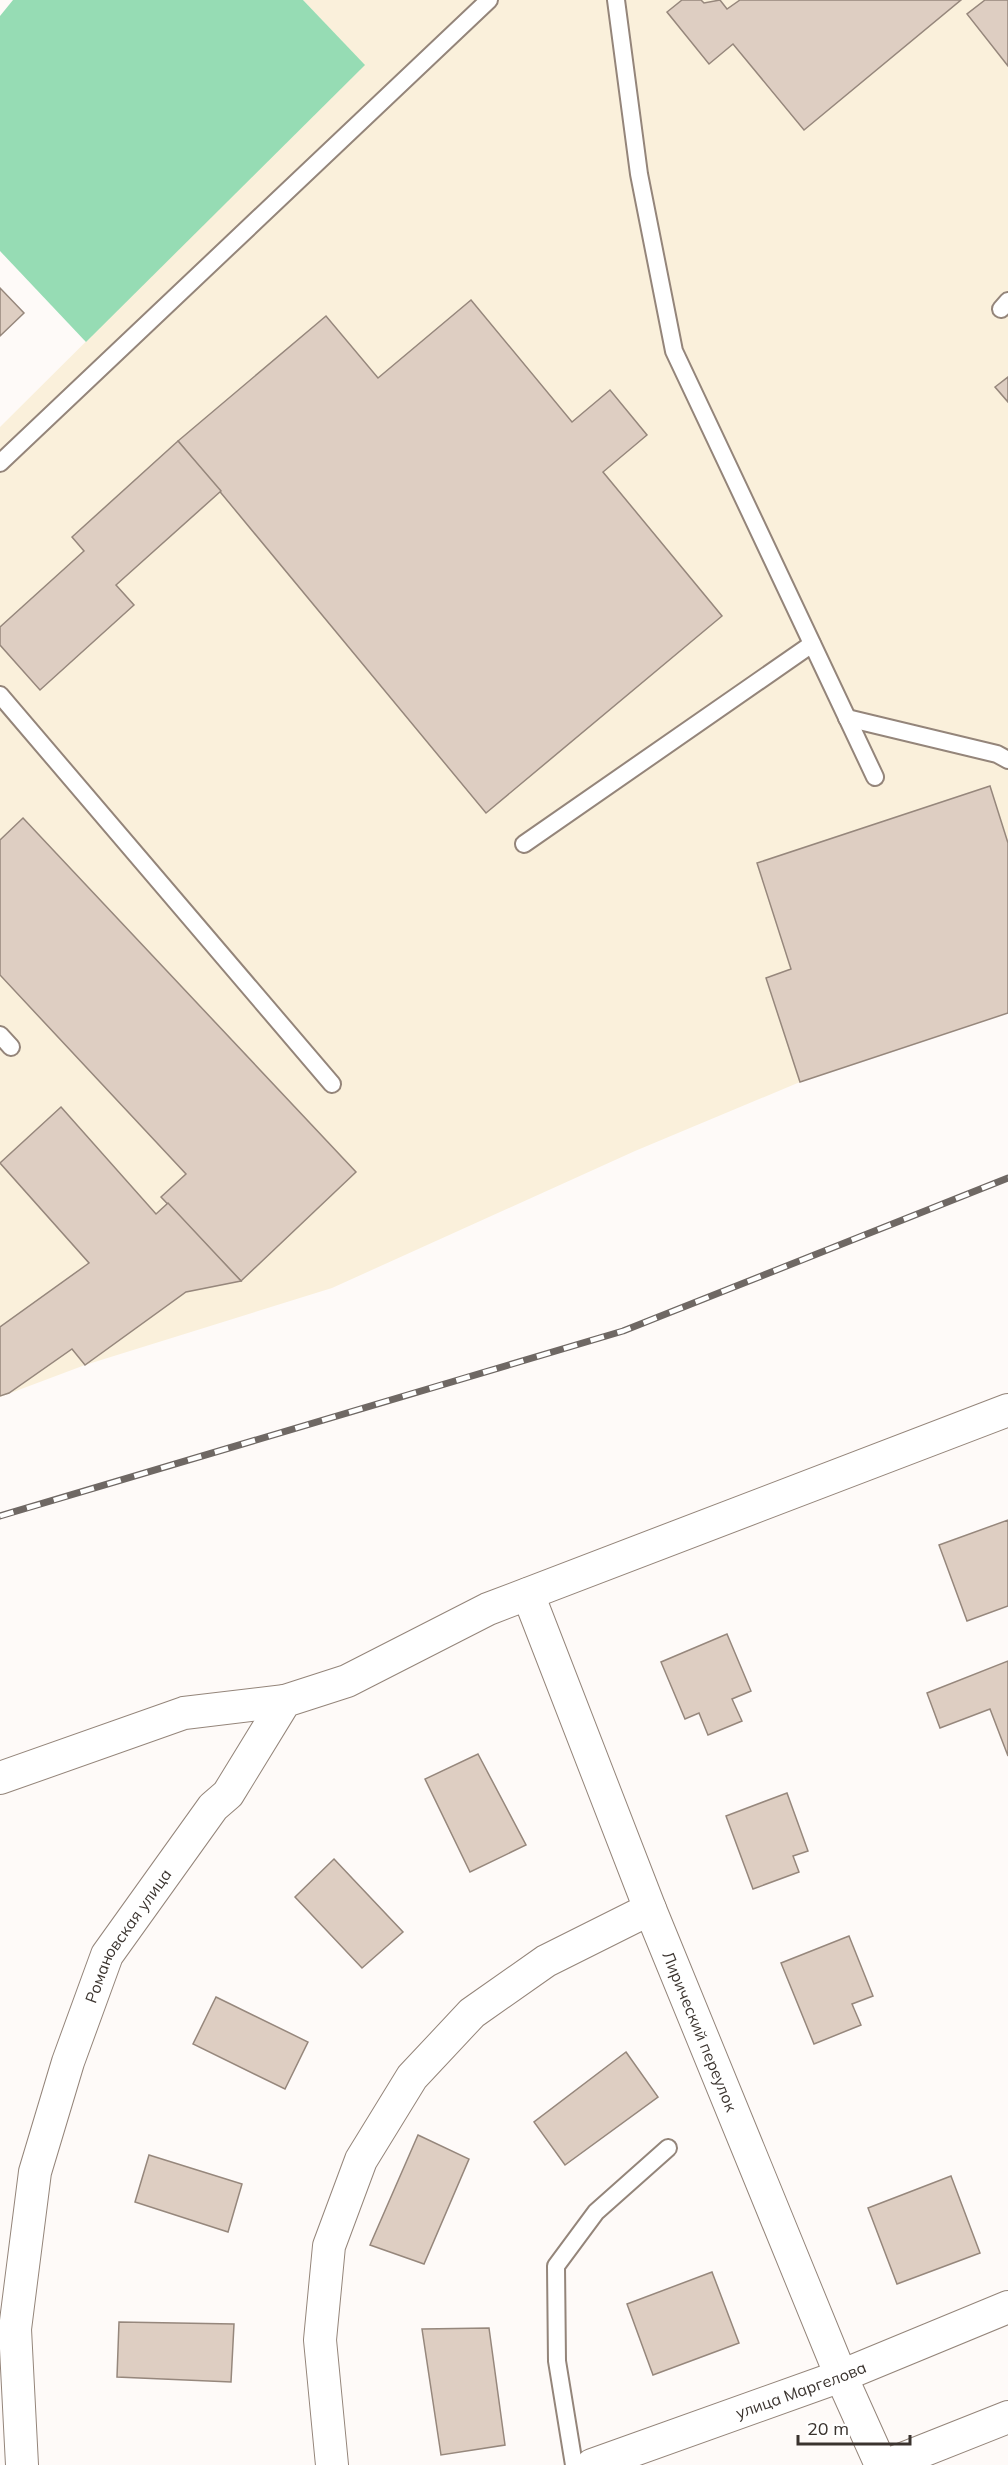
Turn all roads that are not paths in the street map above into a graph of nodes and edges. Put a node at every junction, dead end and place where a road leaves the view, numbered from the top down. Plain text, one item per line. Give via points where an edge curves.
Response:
1 (489, 0) edge
2 (616, 0) edge
3 (0, 464) edge
4 (812, 644) junction
5 (0, 695) edge
6 (847, 718) junction
7 (1008, 760) edge
8 (875, 777) dead end
9 (524, 844) dead end
10 (332, 1084) dead end
11 (1008, 1410) edge
12 (528, 1594) junction
13 (285, 1701) junction
14 (0, 1778) edge
15 (650, 1909) junction
16 (668, 2148) dead end
17 (1008, 2307) edge
18 (841, 2376) junction
19 (1008, 2417) edge
20 (607, 2462) edge
21 (22, 2465) edge
22 (332, 2465) edge
23 (574, 2465) edge
24 (881, 2465) edge
25 (886, 2465) edge

1 - 3 lane
2 - 4 lane via 639,174 674,351
4 - 6 lane
4 - 9 lane
5 - 10 lane
6 - 7 lane via 997,754
6 - 8 lane
11 - 12 street
12 - 13 street via 488,1609 347,1681
12 - 15 street, Лирический переулок
13 - 14 street via 184,1713
13 - 21 street, Романовская улица via 228,1794 213,1807 107,1954 68,2062 35,2172 15,2329
15 - 18 street, Лирический переулок
15 - 22 street via 546,1961 472,2013 412,2077 361,2160 329,2246 320,2340
16 - 23 lane via 596,2212 556,2266 557,2361
17 - 18 street, улица Маргелова
18 - 20 street, улица Маргелова
18 - 24 street, Лирический переулок
19 - 25 street

